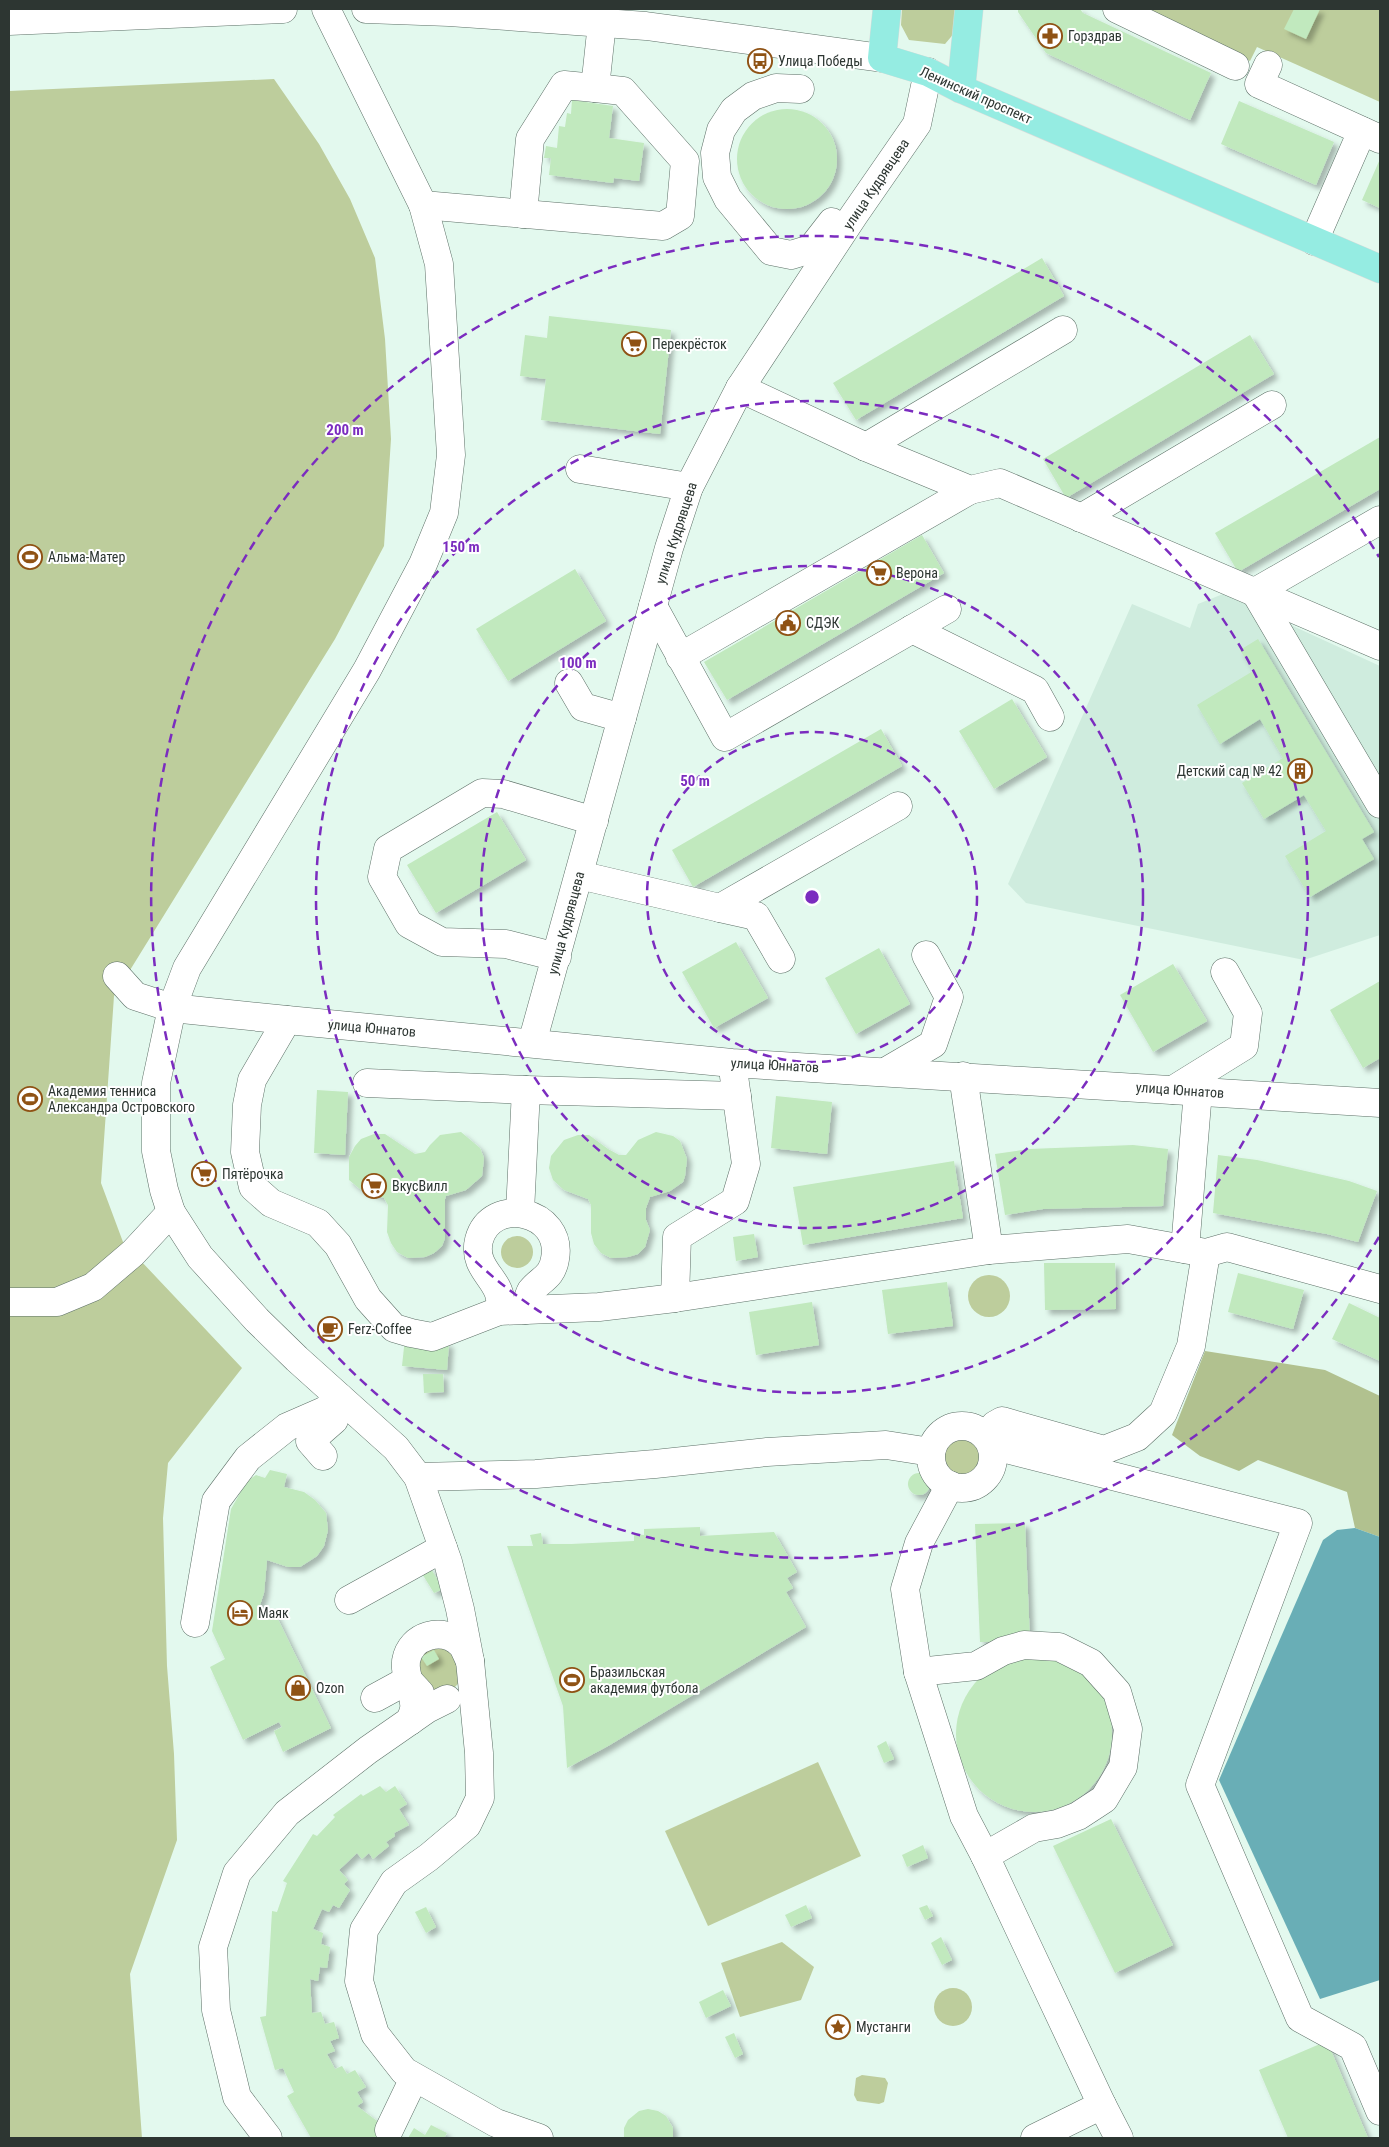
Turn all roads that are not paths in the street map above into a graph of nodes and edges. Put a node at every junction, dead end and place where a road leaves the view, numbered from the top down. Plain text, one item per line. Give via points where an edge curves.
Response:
1 (283, 9) edge
2 (326, 9) edge
3 (366, 9) edge
4 (887, 9) edge
5 (969, 9) edge
6 (1117, 9) edge
7 (612, 19) edge
8 (9, 21) edge
9 (882, 58) junction
10 (1268, 65) dead end
11 (1235, 66) dead end
12 (928, 72) junction
13 (595, 88) junction
14 (800, 89) dead end
15 (960, 90) junction
16 (1371, 135) edge
17 (423, 205) junction
18 (523, 214) junction
19 (854, 216) junction
20 (1314, 241) junction
21 (1380, 269) edge
22 (1063, 330) dead end
23 (740, 388) junction
24 (1272, 405) dead end
25 (866, 446) junction
26 (580, 469) dead end
27 (689, 487) junction
28 (970, 490) junction
29 (1081, 518) junction
30 (1380, 520) edge
31 (1255, 592) junction
32 (653, 606) junction
33 (947, 609) dead end
34 (912, 629) junction
35 (1380, 646) edge
36 (680, 658) junction
37 (568, 683) dead end
38 (1050, 717) dead end
39 (622, 718) junction
40 (1380, 804) edge
41 (898, 806) dead end
42 (594, 821) junction
43 (580, 875) junction
44 (720, 908) junction
45 (926, 955) dead end
46 (557, 957) junction
47 (781, 959) dead end
48 (1225, 972) dead end
49 (117, 976) dead end
50 (172, 1008) junction
51 (287, 1020) junction
52 (532, 1043) junction
53 (732, 1063) junction
54 (884, 1072) junction
55 (963, 1076) junction
56 (367, 1084) dead end
57 (526, 1090) junction
58 (1186, 1090) junction
59 (737, 1096) junction
60 (1380, 1102) edge
61 (171, 1212) junction
62 (520, 1212) junction
63 (989, 1250) junction
64 (1196, 1251) junction
65 (1380, 1289) edge
66 (675, 1298) junction
67 (9, 1302) edge
68 (512, 1310) junction
69 (331, 1425) junction
70 (994, 1448) junction
71 (931, 1452) junction
72 (418, 1477) junction
73 (950, 1485) junction
74 (443, 1548) junction
75 (349, 1600) dead end
76 (195, 1623) dead end
77 (471, 1670) junction
78 (918, 1672) junction
79 (408, 1680) junction
80 (375, 1698) dead end
81 (447, 1699) junction
82 (410, 1722) junction
83 (985, 1856) junction
84 (414, 2078) junction
85 (1102, 2105) junction
86 (1380, 2111) edge
87 (389, 2130) dead end
88 (268, 2138) edge
89 (540, 2138) edge
90 (1035, 2138) edge
91 (1119, 2138) edge

1 - 8 street
2 - 17 street
3 - 7 street, Ленинский проспект
4 - 9 main road
5 - 15 main road
6 - 11 street
7 - 9 street, Ленинский проспект
7 - 13 street
9 - 12 main road, Ленинский проспект
10 - 16 street via 1259,84
12 - 15 main road, Ленинский проспект
12 - 19 street, улица Кудрявцева via 917,124
13 - 18 street via 564,84 530,138
13 - 18 street via 623,91 685,161 680,216 663,226
14 - 19 street via 776,88 753,96 734,110 721,130 715,153 717,177 728,199 771,252 791,255 811,249 839,211
15 - 20 main road, Ленинский проспект
16 - 20 street
17 - 18 street
17 - 50 street via 439,264 451,455 444,513 423,564 367,670 187,968
19 - 23 street, улица Кудрявцева
20 - 21 main road, Ленинский проспект
22 - 25 street
23 - 25 street
23 - 27 street, улица Кудрявцева
24 - 29 street
25 - 28 street
26 - 27 street
27 - 32 street, улица Кудрявцева
28 - 29 street via 1000,483
28 - 36 street
29 - 31 street
30 - 31 street
31 - 35 street
31 - 40 street
32 - 36 street
32 - 39 street, улица Кудрявцева
33 - 34 street
34 - 36 street via 725,737
34 - 38 street via 1035,690
37 - 39 street via 583,707
39 - 42 street, улица Кудрявцева
41 - 44 street
42 - 43 street, улица Кудрявцева
42 - 46 street via 503,794 482,793 388,849 382,877 409,924 442,942 506,944
43 - 44 street
43 - 46 street, улица Кудрявцева
44 - 47 street via 756,916
45 - 54 street via 949,997 933,1044
46 - 52 street, улица Кудрявцева
48 - 58 street via 1248,1013 1244,1046
49 - 50 street, улица Юннатов via 135,996
50 - 51 street, улица Юннатов
50 - 61 street via 156,1083 156,1151
51 - 52 street, улица Юннатов
51 - 68 street via 252,1080 244,1152 253,1187 271,1203 318,1223 338,1245 368,1299 394,1328 432,1337
52 - 53 street, улица Юннатов
53 - 54 street, улица Юннатов
53 - 59 street
54 - 55 street, улица Юннатов
55 - 58 street, улица Юннатов
55 - 63 street
56 - 57 street
57 - 59 street
57 - 62 street
58 - 60 street, улица Юннатов
58 - 64 street
59 - 66 street via 746,1164 735,1201 677,1237
61 - 67 street via 133,1253 93,1287 57,1302
61 - 69 street via 200,1257 257,1320
62 - 68 street via 509,1213 492,1222 479,1240 478,1252 500,1299
62 - 68 street via 540,1220 548,1228 556,1250 552,1270 546,1279
63 - 64 street via 1128,1239
63 - 66 street
64 - 65 street via 1227,1247
64 - 70 street via 1191,1346 1163,1413 1136,1437 1104,1450 1002,1421 995,1425
66 - 68 street via 599,1307
69 - 72 street via 396,1448
69 - 76 street via 287,1427 248,1458 216,1501
70 - 71 street via 978,1431 955,1427 944,1432
70 - 73 street via 988,1474 980,1483 968,1488
70 - 86 street via 1298,1523 1200,1785 1300,2018 1353,2047
71 - 72 street via 886,1445 767,1452 536,1474
71 - 73 street via 931,1464 936,1475
72 - 74 street
73 - 78 street via 920,1543 905,1589
74 - 75 street
74 - 77 street via 460,1609
77 - 79 street via 462,1645 440,1634 430,1634 410,1649 406,1660
77 - 81 street via 465,1689
77 - 84 street via 480,1798 467,1825 394,1882 364,1930 359,1981 376,2034 404,2071
78 - 83 street via 964,1816
78 - 83 street via 976,1666 1003,1651 1024,1645 1059,1647 1092,1663 1117,1692 1128,1729 1123,1767 1104,1799 1078,1816 1034,1828
79 - 80 street
79 - 81 street via 421,1694 433,1699
79 - 82 street via 415,1704
81 - 82 street
82 - 88 street via 287,1813 237,1874 213,1947 216,2010 237,2097
83 - 85 street
84 - 87 street
84 - 89 street via 496,2123
85 - 90 street
85 - 91 street

